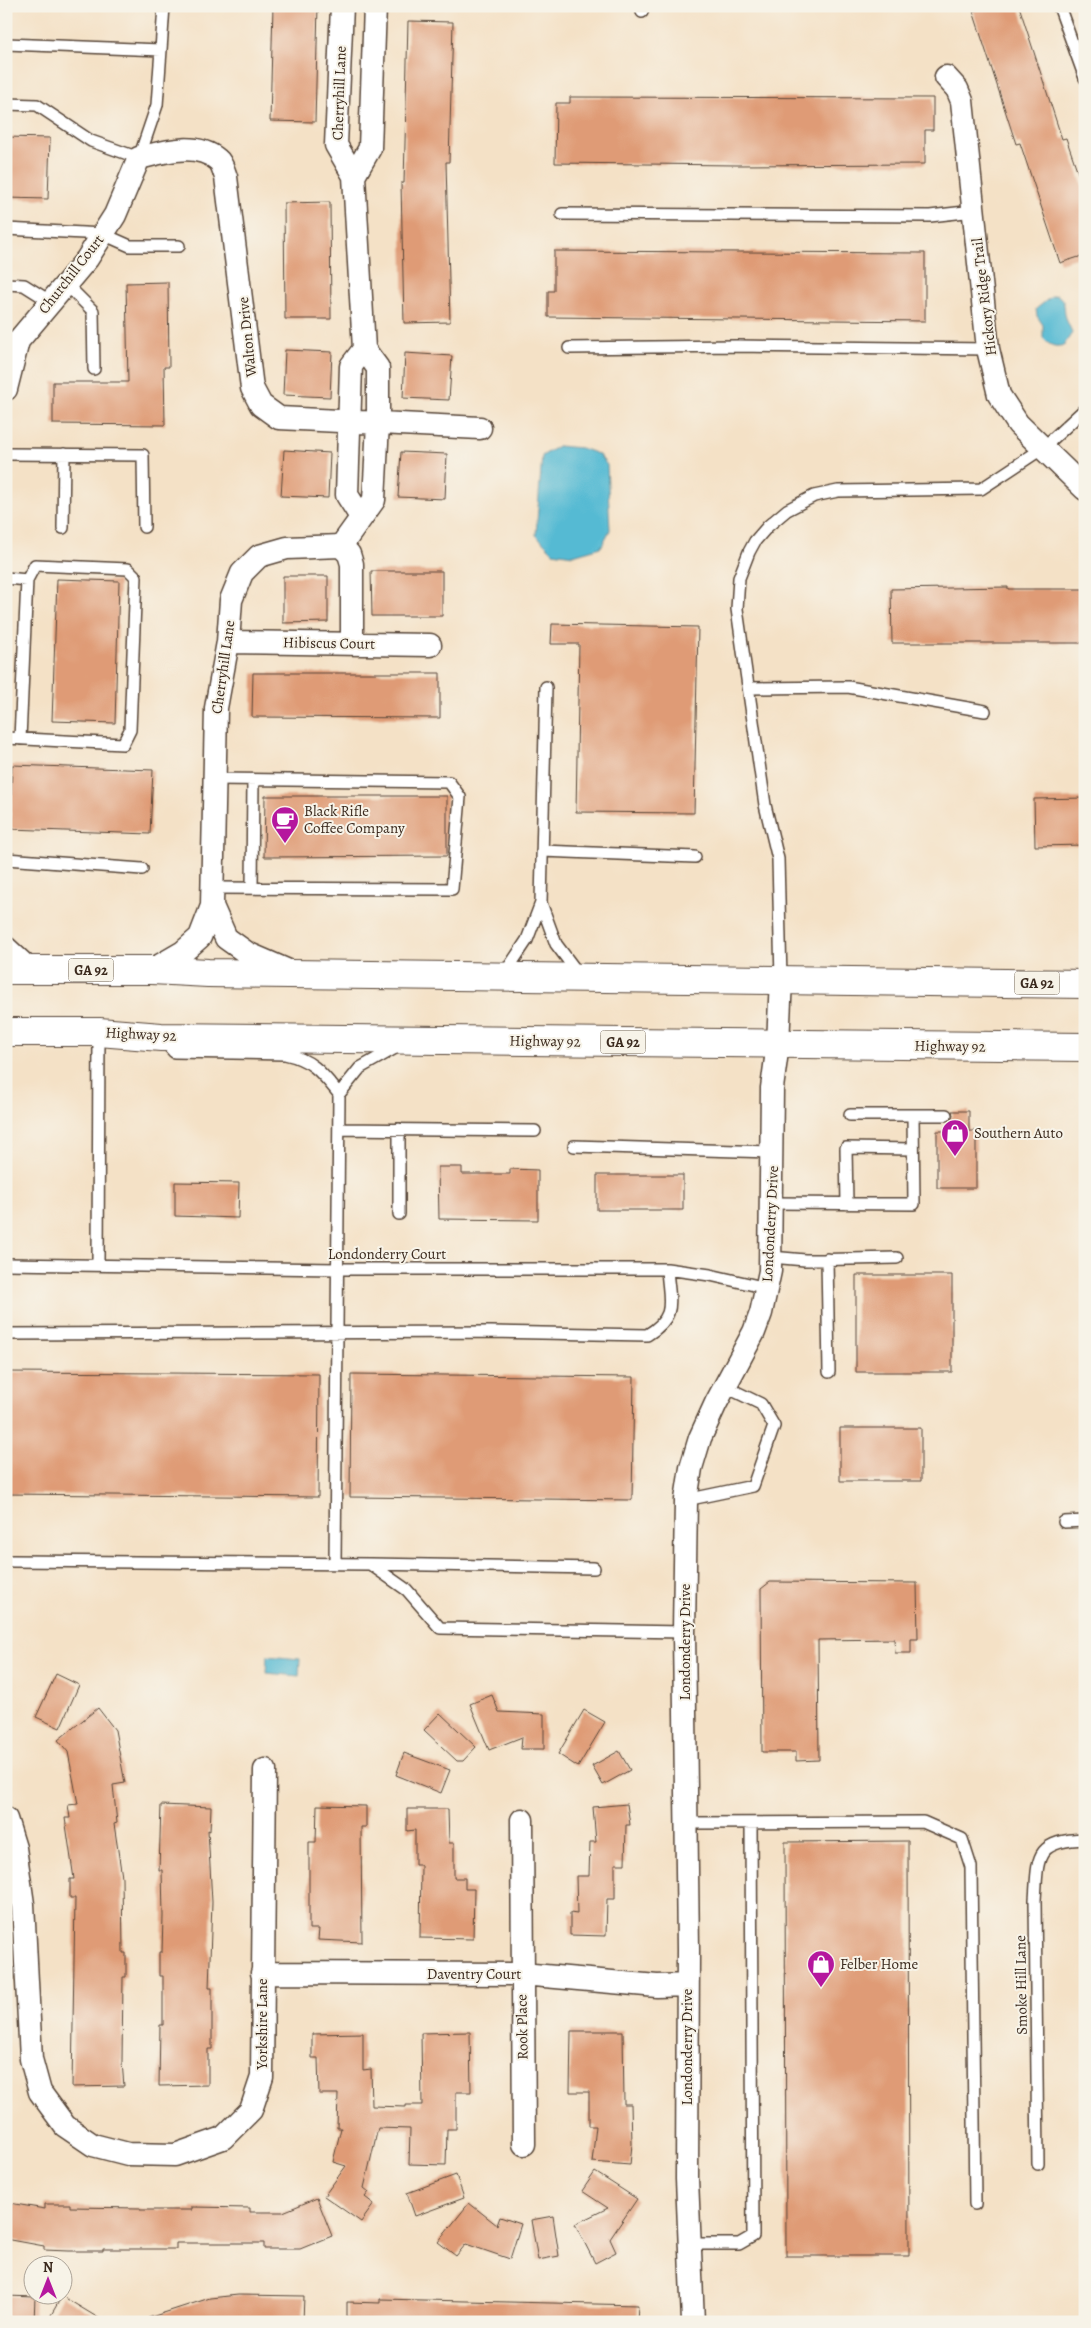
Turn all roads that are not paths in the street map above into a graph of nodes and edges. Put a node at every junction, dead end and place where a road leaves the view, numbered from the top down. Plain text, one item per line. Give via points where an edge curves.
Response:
1 (164, 6) edge
2 (342, 6) edge
3 (375, 6) edge
4 (1059, 6) edge
5 (6, 44) edge
6 (162, 50) junction
7 (946, 77) dead end
8 (1085, 78) edge
9 (6, 104) edge
10 (139, 158) junction
11 (354, 176) junction
12 (974, 210) junction
13 (562, 214) dead end
14 (6, 229) edge
15 (102, 234) junction
16 (179, 246) dead end
17 (6, 284) edge
18 (66, 284) junction
19 (51, 302) junction
20 (569, 348) dead end
21 (364, 349) junction
22 (988, 349) junction
23 (94, 369) dead end
24 (6, 389) edge
25 (1085, 408) edge
26 (350, 423) junction
27 (378, 423) junction
28 (480, 428) dead end
29 (1043, 448) junction
30 (6, 454) edge
31 (64, 454) junction
32 (1085, 489) edge
33 (361, 517) junction
34 (144, 527) dead end
35 (63, 528) dead end
36 (341, 546) junction
37 (6, 578) edge
38 (27, 580) junction
39 (228, 642) junction
40 (352, 644) junction
41 (430, 645) dead end
42 (546, 687) dead end
43 (749, 688) junction
44 (985, 711) dead end
45 (6, 738) edge
46 (20, 739) junction
47 (214, 779) junction
48 (253, 780) junction
49 (542, 852) junction
50 (695, 857) dead end
51 (6, 859) edge
52 (142, 869) dead end
53 (252, 888) junction
54 (212, 897) junction
55 (541, 903) junction
56 (6, 948) edge
57 (18, 970) edge
58 (152, 970) junction
59 (295, 974) junction
60 (502, 976) junction
61 (581, 977) junction
62 (781, 979) junction
63 (1085, 984) edge
64 (6, 1032) edge
65 (99, 1032) junction
66 (161, 1037) junction
67 (412, 1039) junction
68 (778, 1044) junction
69 (1085, 1047) edge
70 (340, 1094) junction
71 (850, 1115) dead end
72 (913, 1115) junction
73 (946, 1115) dead end
74 (339, 1129) junction
75 (399, 1129) junction
76 (535, 1131) dead end
77 (574, 1146) dead end
78 (914, 1148) junction
79 (773, 1152) junction
80 (772, 1203) junction
81 (846, 1204) junction
82 (399, 1214) dead end
83 (770, 1257) junction
84 (897, 1258) dead end
85 (827, 1259) junction
86 (6, 1264) edge
87 (98, 1265) junction
88 (338, 1269) junction
89 (667, 1269) junction
90 (767, 1288) junction
91 (6, 1334) edge
92 (339, 1334) junction
93 (829, 1372) dead end
94 (726, 1387) junction
95 (686, 1500) junction
96 (1085, 1520) edge
97 (1064, 1522) dead end
98 (12, 1561) dead end
99 (335, 1564) junction
100 (370, 1564) junction
101 (594, 1568) dead end
102 (684, 1632) junction
103 (264, 1770) dead end
104 (6, 1819) edge
105 (522, 1820) dead end
106 (687, 1823) junction
107 (751, 1824) junction
108 (1085, 1839) edge
109 (262, 1973) junction
110 (522, 1974) junction
111 (686, 1985) junction
112 (524, 2144) dead end
113 (1038, 2164) dead end
114 (975, 2204) dead end
115 (690, 2244) junction
116 (693, 2322) edge

1 - 6 lane
2 - 11 street, Cherryhill Lane via 336,145
3 - 11 street via 370,148
4 - 8 lane
5 - 6 lane
6 - 10 lane via 158,105
7 - 12 street, Hickory Ridge Trail via 962,101
9 - 10 lane via 37,106 91,141
10 - 15 street, Churchill Court via 115,215
10 - 26 street, Walton Drive via 176,149 203,152 219,160 226,177 252,388 261,405 279,418
11 - 21 street, Cherryhill Lane
12 - 13 lane via 930,216
12 - 22 street, Hickory Ridge Trail
14 - 15 lane
15 - 16 lane via 130,246
15 - 18 street, Churchill Court
17 - 19 lane via 24,285
18 - 19 street, Churchill Court
18 - 23 lane via 93,312
19 - 24 street, Churchill Court via 18,341
20 - 22 lane
21 - 26 street via 351,366
21 - 27 street via 378,368
22 - 29 street, Hickory Ridge Trail via 999,395 1018,424
25 - 29 lane
26 - 27 street, Walton Drive
26 - 33 street via 347,495
27 - 28 street, Walton Drive
27 - 33 street via 374,500
29 - 32 street, Hickory Ridge Trail
29 - 43 lane via 981,489 838,491 814,496 787,510 755,542 742,566 737,609
30 - 31 lane
31 - 34 lane via 143,454
31 - 35 lane
33 - 36 street
36 - 39 street, Cherryhill Lane via 287,548 259,556 242,573 231,600
36 - 40 street via 349,554 352,564
37 - 38 lane
38 - 46 lane
38 - 46 lane via 35,565 128,569 136,577 130,730 123,744
39 - 40 street, Hibiscus Court
39 - 47 street, Cherryhill Lane via 216,708
40 - 41 street, Hibiscus Court
42 - 49 lane
43 - 44 lane via 848,686
43 - 62 lane via 765,805 778,859
45 - 46 lane
47 - 48 lane
47 - 54 street, Cherryhill Lane
48 - 53 lane
48 - 53 lane via 449,782 460,797 452,889
49 - 50 lane
49 - 55 lane
51 - 52 lane
53 - 54 lane
54 - 58 street via 200,937 183,952
54 - 59 street via 226,938 247,953
55 - 60 lane via 526,940
55 - 61 lane via 556,944
56 - 57 street
57 - 58 main road, GA 92
58 - 59 main road, GA 92
59 - 60 main road, GA 92
60 - 61 main road, GA 92
61 - 62 main road, GA 92
62 - 63 main road, GA 92
62 - 68 street, Londonderry Drive
64 - 65 main road, Highway 92 / GA 92
65 - 66 main road, Highway 92 / GA 92
65 - 87 lane
66 - 67 main road, Highway 92 / GA 92
66 - 70 lane via 174,1052 297,1056 313,1064
67 - 68 main road, Highway 92 / GA 92
67 - 70 lane via 360,1068
68 - 69 main road, Highway 92 / GA 92
68 - 79 street, Londonderry Drive via 772,1088
70 - 74 lane
71 - 72 lane
72 - 73 lane
72 - 78 lane
74 - 75 lane
74 - 88 lane
75 - 76 lane
75 - 82 lane
77 - 79 lane
78 - 81 lane via 914,1204
78 - 81 lane via 846,1148
79 - 80 street, Londonderry Drive
80 - 81 lane
80 - 83 street, Londonderry Drive
83 - 85 lane
83 - 90 street, Londonderry Drive
84 - 85 lane
85 - 93 lane
86 - 87 lane, Londonderry Court
87 - 88 lane, Londonderry Court
88 - 89 lane, Londonderry Court
88 - 92 lane
89 - 90 lane, Londonderry Court
89 - 92 lane via 670,1312 663,1325 647,1335
90 - 94 street, Londonderry Drive via 754,1332
91 - 92 lane
92 - 99 lane
94 - 95 street, Londonderry Drive via 700,1438
94 - 95 lane via 761,1404 774,1426 753,1486
95 - 102 street, Londonderry Drive
96 - 97 lane
98 - 99 lane
99 - 100 lane
100 - 101 lane
100 - 102 lane via 408,1590 440,1628
102 - 106 street, Londonderry Drive
103 - 109 street, Yorkshire Lane
104 - 109 street, Yorkshire Lane via 15,1848 22,1904 33,2067 40,2092 65,2126 93,2145 128,2154 175,2155 223,2138 251,2110 262,2077
105 - 110 street, Rook Place
106 - 107 lane
106 - 111 street, Londonderry Drive
107 - 114 lane via 923,1822 962,1839 971,1867
107 - 115 lane via 753,2236 739,2244
108 - 113 lane, Smoke Hill Lane via 1048,1847 1038,1859 1035,1910
109 - 110 street, Daventry Court
110 - 111 street, Daventry Court via 657,1986
110 - 112 street, Rook Place
111 - 115 street, Londonderry Drive
115 - 116 street, Londonderry Drive

